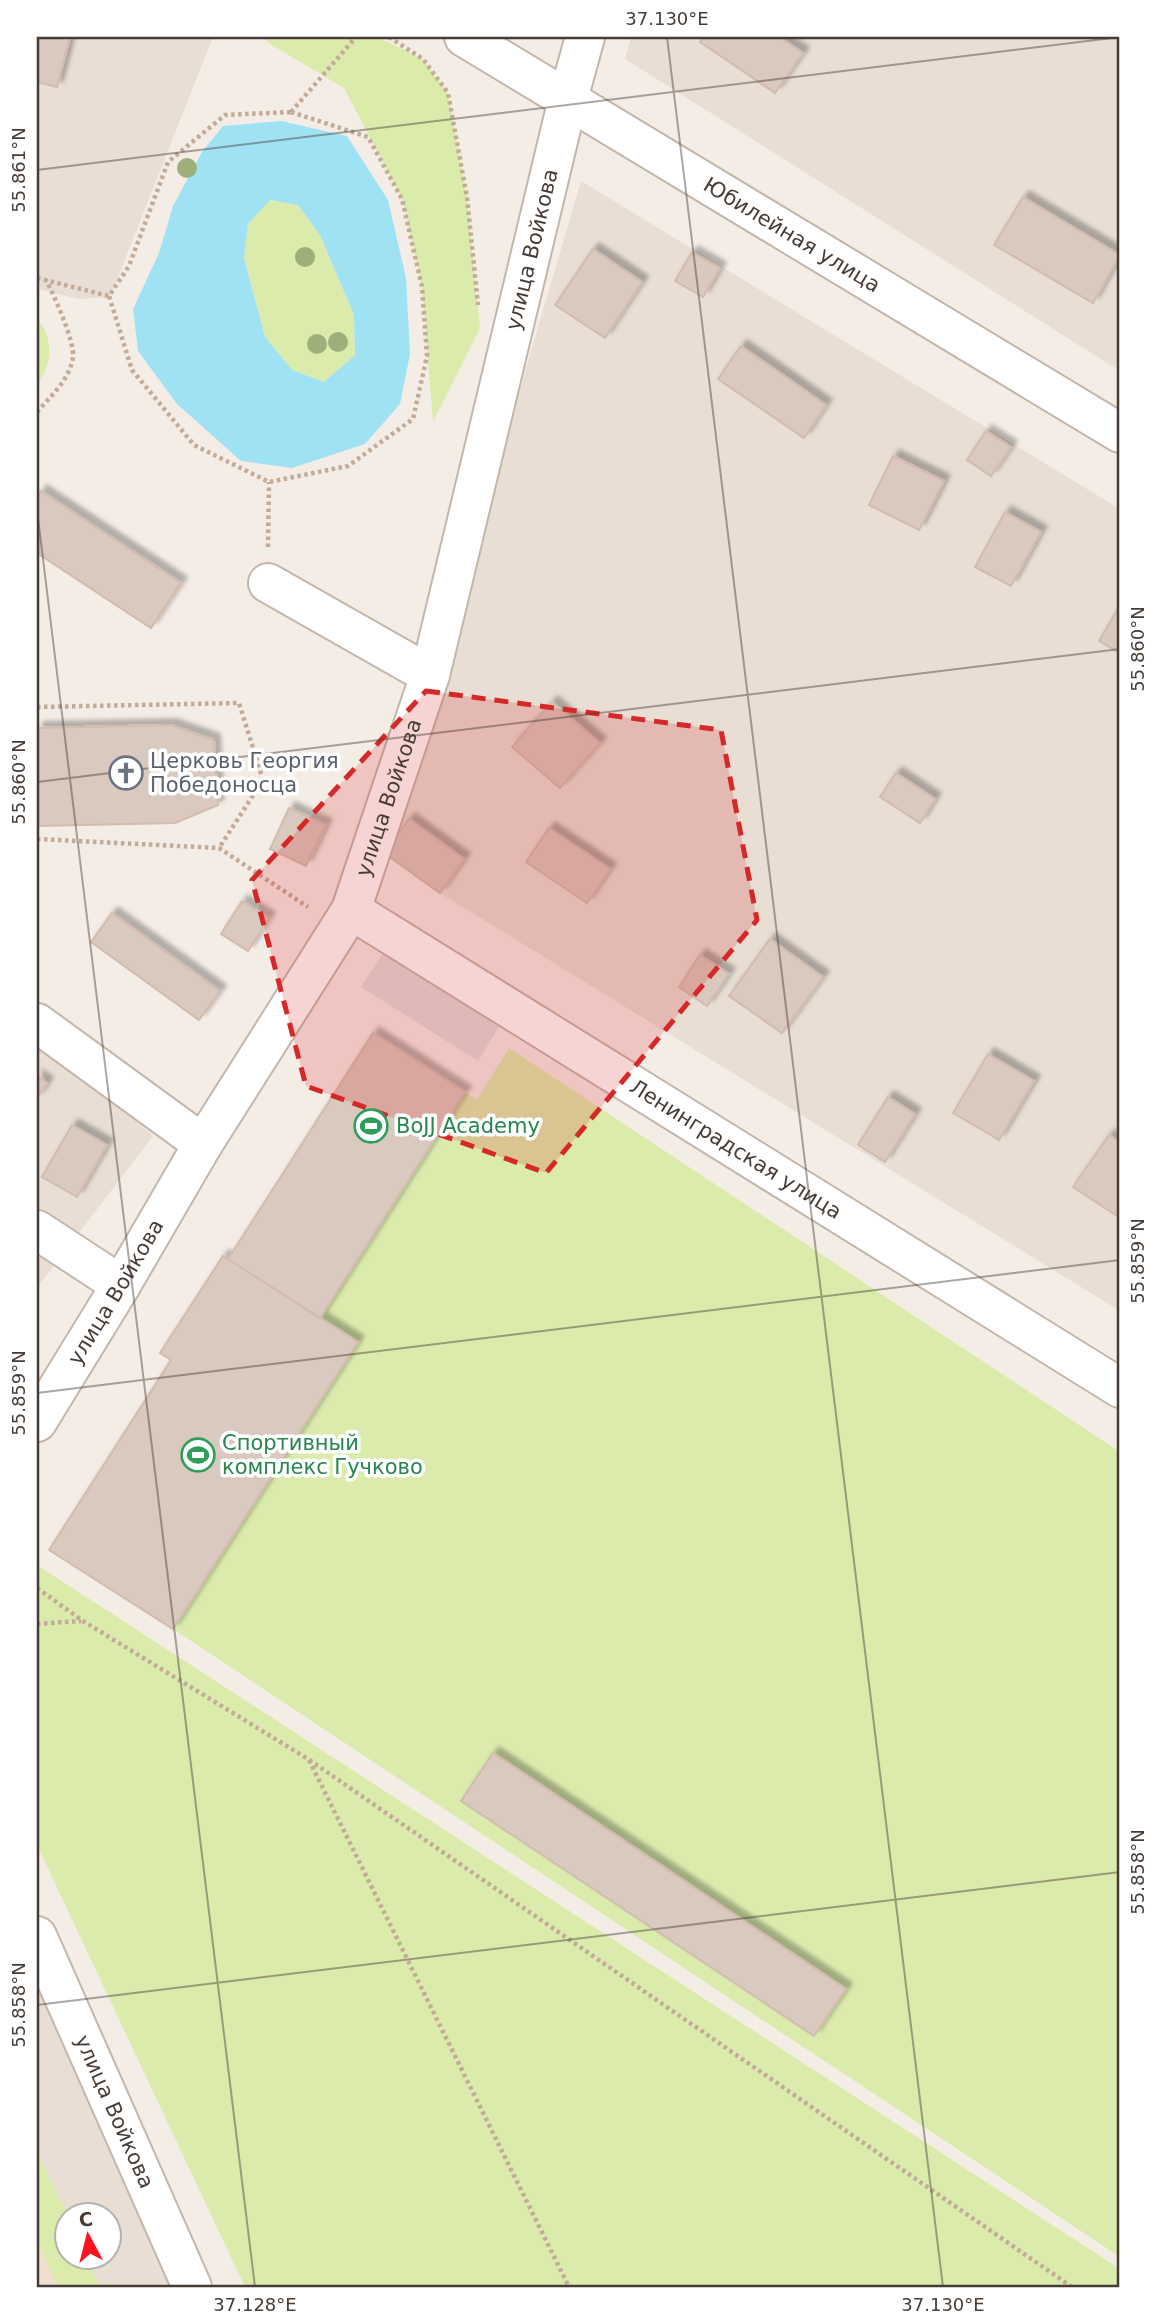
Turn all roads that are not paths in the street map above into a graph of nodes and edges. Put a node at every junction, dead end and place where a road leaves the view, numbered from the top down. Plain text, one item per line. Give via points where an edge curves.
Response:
1 (464, 37) edge
2 (585, 37) edge
3 (568, 99) junction
4 (1120, 433) edge
5 (268, 583) road end
6 (430, 675) junction
7 (345, 919) junction
8 (37, 1023) edge
9 (203, 1144) junction
10 (37, 1230) edge
11 (121, 1285) junction
12 (1120, 1388) edge
13 (37, 1422) edge
14 (37, 1936) edge
15 (192, 2287) edge

1 - 3 street, Юбилейная улица
2 - 3 street, улица Войкова
3 - 4 street, Юбилейная улица
3 - 6 street, улица Войкова
5 - 6 street
6 - 7 street, улица Войкова
7 - 9 street, улица Войкова
7 - 12 street, Ленинградская улица
8 - 9 street
9 - 11 street, улица Войкова
10 - 11 street
11 - 13 street, улица Войкова
14 - 15 street, улица Войкова

